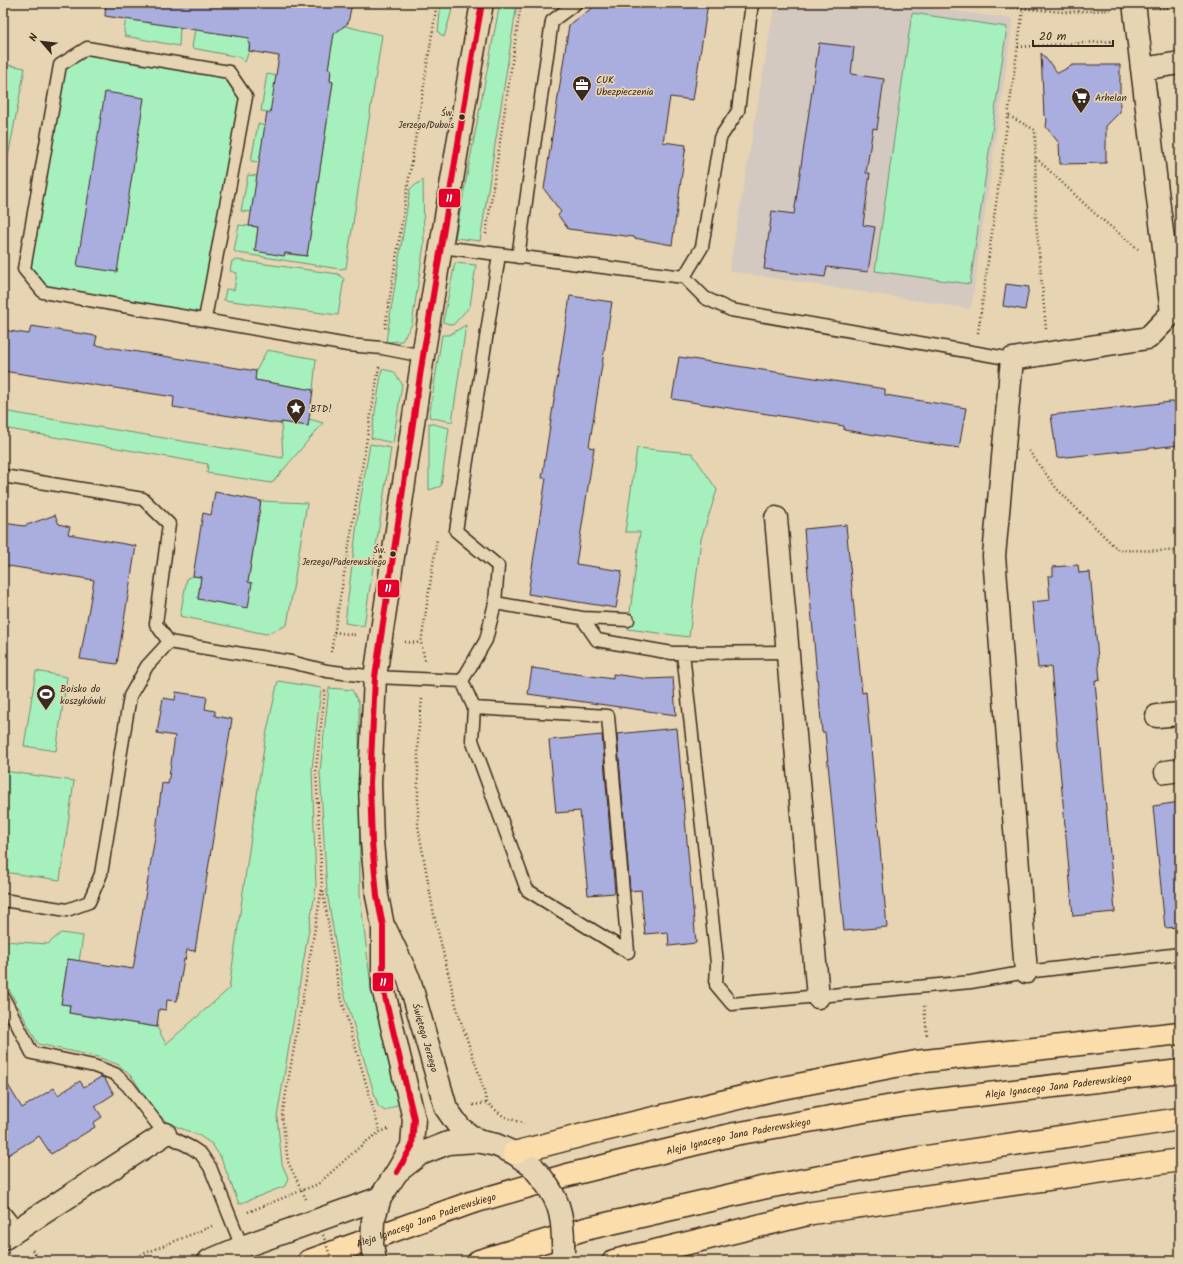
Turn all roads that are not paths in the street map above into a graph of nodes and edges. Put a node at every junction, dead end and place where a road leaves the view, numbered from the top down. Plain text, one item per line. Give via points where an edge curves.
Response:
1 (482, 3) edge
2 (576, 3) edge
3 (752, 3) edge
4 (1135, 6) edge
5 (1180, 63) edge
6 (1142, 69) junction
7 (440, 247) junction
8 (499, 255) junction
9 (518, 257) junction
10 (684, 277) junction
11 (205, 319) junction
12 (423, 356) junction
13 (1012, 359) junction
14 (3, 476) edge
15 (776, 518) dead end
16 (495, 603) junction
17 (582, 618) junction
18 (628, 620) dead end
19 (169, 642) junction
20 (788, 652) junction
21 (683, 653) junction
22 (375, 677) junction
23 (462, 681) junction
24 (474, 708) junction
25 (1180, 714) edge
26 (1157, 716) dead end
27 (3, 900) edge
28 (383, 926) junction
29 (1180, 954) edge
30 (1026, 972) junction
31 (3, 997) edge
32 (818, 997) junction
33 (1180, 1033) edge
34 (1180, 1071) edge
35 (1180, 1120) edge
36 (165, 1134) junction
37 (477, 1141) junction
38 (514, 1153) junction
39 (1180, 1160) edge
40 (397, 1172) junction
41 (380, 1198) junction
42 (3, 1211) edge
43 (11, 1235) edge
44 (242, 1247) junction
45 (562, 1257) edge
46 (209, 1261) edge
47 (310, 1261) edge
48 (375, 1261) edge
49 (480, 1261) edge
50 (614, 1261) edge

1 - 7 street, Świętego Jerzego
2 - 9 lane via 552,21
3 - 10 lane via 738,111 720,138 702,247
4 - 6 street
5 - 6 street
6 - 13 street via 1172,313 1148,338
7 - 8 lane
7 - 12 street, Świętego Jerzego
8 - 9 lane
8 - 16 lane via 456,531 498,566
9 - 10 lane
10 - 13 lane via 705,298 731,310
11 - 11 lane via 246,97 229,72 87,48 60,65 24,269 43,292
11 - 12 lane
12 - 22 street, Świętego Jerzego
13 - 30 street via 994,556
14 - 19 lane via 143,499 169,524 156,624
15 - 20 street
16 - 17 lane
16 - 23 lane via 486,640
17 - 18 lane
17 - 21 lane via 597,640
19 - 22 lane via 291,662 327,671
19 - 27 lane via 146,666 130,696 101,874 90,902 67,910
20 - 21 lane
20 - 32 street
21 - 32 lane via 717,963 716,984 732,1004
22 - 23 lane
22 - 28 street, Świętego Jerzego via 370,784 372,842 377,896
23 - 24 lane
24 - 24 lane via 472,740 527,890 628,952 608,716
25 - 26 street
28 - 37 street, Świętego Jerzego via 409,979 446,1108 460,1128
28 - 40 street, Świętego Jerzego via 383,988 414,1119 412,1146
29 - 30 lane
30 - 32 lane via 971,982
31 - 36 lane via 32,1053 94,1066 115,1074 128,1086
33 - 38 main road via 916,1062 772,1090
34 - 47 main road, Aleja Ignacego Jana Paderewskiego via 904,1104 735,1134 564,1176 477,1201
35 - 49 main road via 920,1158 762,1188 585,1230
36 - 43 street
36 - 44 lane via 192,1148 206,1160
37 - 38 street via 496,1145
37 - 40 street via 448,1143 434,1148 420,1154
38 - 45 street, bridge via 533,1167 549,1185 559,1206 564,1229
39 - 50 main road via 812,1213
40 - 41 street, Świętego Jerzego
41 - 44 street
41 - 48 street, Świętego Jerzego, bridge via 373,1221 372,1245
42 - 43 lane
44 - 46 street

